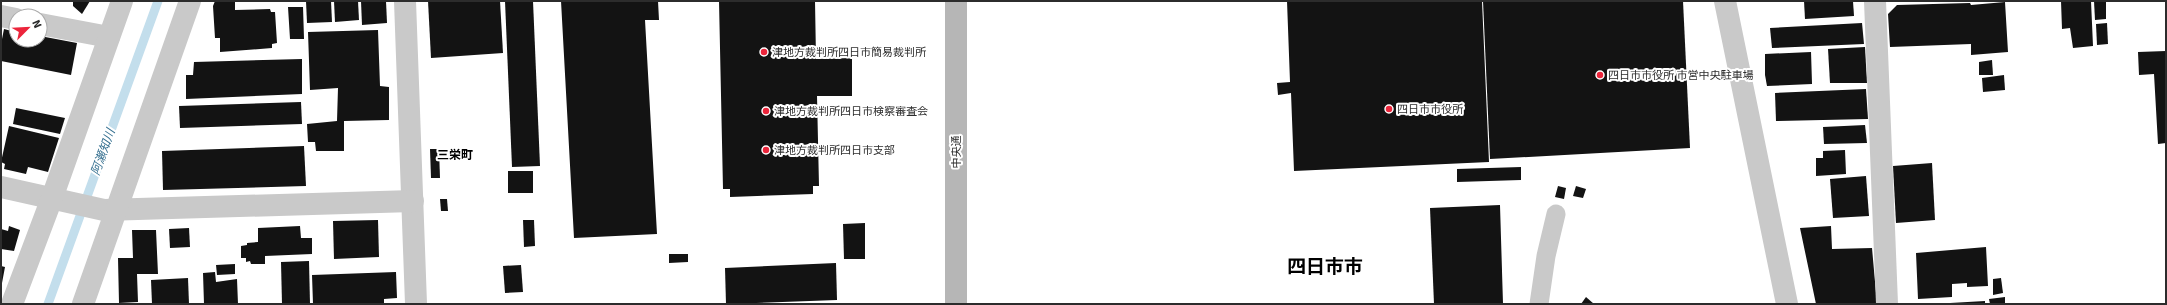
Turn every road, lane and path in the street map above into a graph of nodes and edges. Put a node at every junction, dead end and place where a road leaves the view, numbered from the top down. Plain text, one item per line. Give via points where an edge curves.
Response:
1 (122, 1) edge
2 (190, 1) edge
3 (404, 1) edge
4 (956, 1) edge
5 (1725, 1) edge
6 (1875, 1) edge
7 (48, 26) edge
8 (109, 37) junction
9 (1, 187) edge
10 (59, 200) junction
11 (413, 201) junction
12 (110, 210) junction
13 (1556, 214) dead end
14 (12, 304) edge
15 (83, 304) edge
16 (416, 304) edge
17 (956, 304) edge
18 (1540, 304) edge
19 (1787, 304) edge
20 (1887, 304) edge

1 - 8 street
2 - 12 street
3 - 11 street
4 - 17 street, 中央通
5 - 19 street
6 - 20 street
7 - 8 street
8 - 10 street
9 - 10 street
10 - 12 street
10 - 14 street
11 - 12 street
11 - 16 street
12 - 15 street
13 - 18 lane via 1546,256

